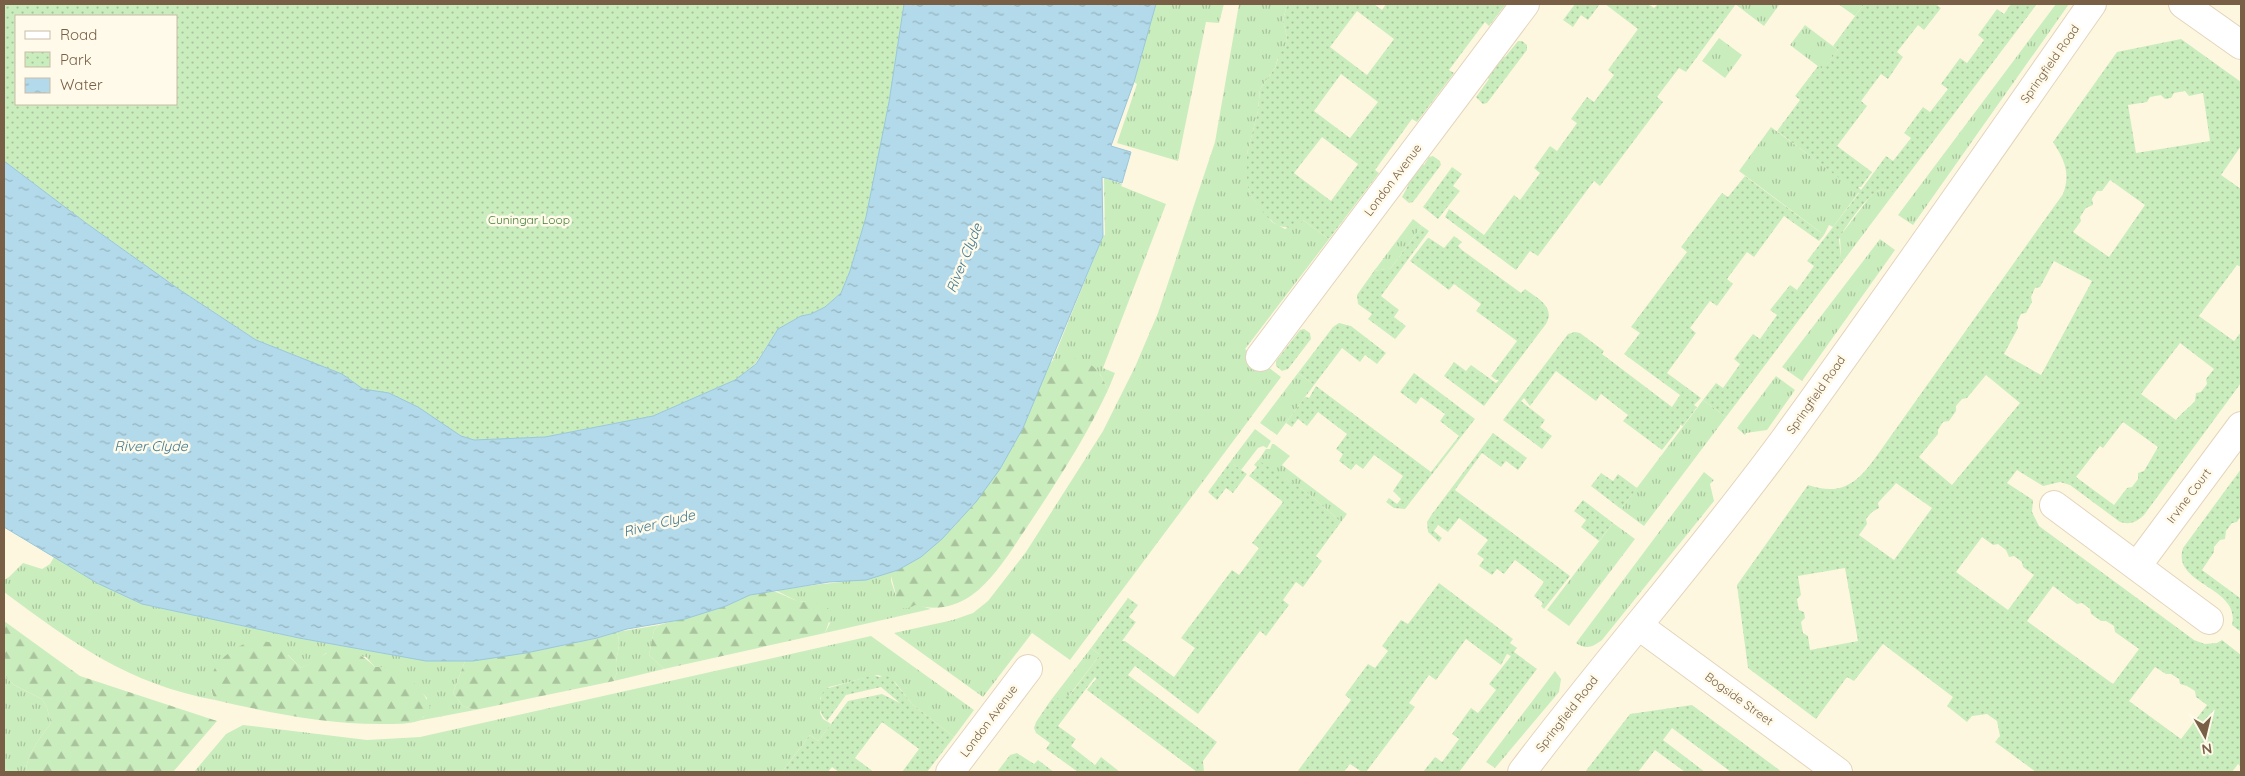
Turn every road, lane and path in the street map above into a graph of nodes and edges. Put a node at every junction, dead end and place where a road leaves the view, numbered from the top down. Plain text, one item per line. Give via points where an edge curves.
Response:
1 (1525, 4) edge
2 (2092, 4) edge
3 (2183, 4) edge
4 (2241, 45) edge
5 (1260, 357) dead end
6 (2241, 426) edge
7 (2054, 505) dead end
8 (2137, 566) junction
9 (2209, 620) dead end
10 (1639, 626) junction
11 (1028, 669) dead end
12 (950, 772) edge
13 (1522, 772) edge
14 (1838, 772) edge

1 - 5 street, London Avenue
2 - 10 street, Springfield Road via 1786,436
3 - 4 street
6 - 8 street, Irvine Court
7 - 8 street
8 - 9 street
10 - 13 street, Springfield Road
10 - 14 street, Bogside Street
11 - 12 street, London Avenue

